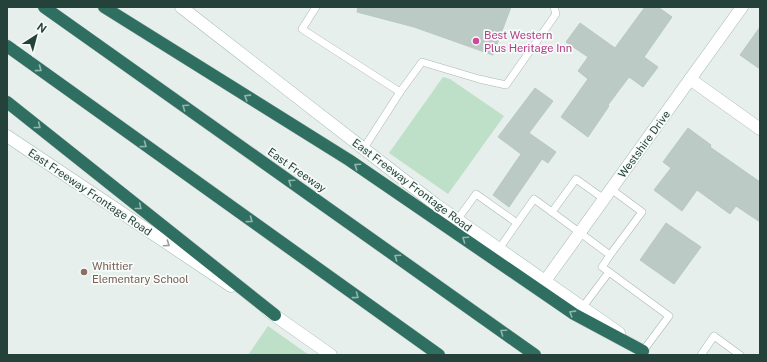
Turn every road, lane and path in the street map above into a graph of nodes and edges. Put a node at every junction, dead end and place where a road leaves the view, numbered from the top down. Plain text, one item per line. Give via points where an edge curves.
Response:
1 (44, 7) edge
2 (104, 7) edge
3 (181, 7) edge
4 (316, 7) edge
5 (554, 7) edge
6 (742, 7) edge
7 (7, 46) edge
8 (690, 80) junction
9 (400, 92) junction
10 (7, 102) edge
11 (760, 129) edge
12 (7, 136) edge
13 (364, 148) junction
14 (611, 189) junction
15 (604, 199) junction
16 (552, 212) junction
17 (457, 220) junction
18 (517, 223) junction
19 (580, 233) junction
20 (499, 249) junction
21 (610, 255) junction
22 (609, 272) junction
23 (545, 281) junction
24 (582, 308) junction
25 (275, 315) junction
26 (646, 353) edge
27 (331, 355) edge
28 (439, 355) edge
29 (535, 355) edge
30 (701, 355) edge
31 (740, 355) edge

29 -> 1 highway, East Freeway
26 -> 2 highway via 574,314 349,160
3 - 13 main road, East Freeway Frontage Road
4 - 9 lane via 302,29
5 - 9 lane via 556,14 506,85 422,62
6 - 8 main road, Westshire Drive
7 -> 28 highway
8 - 11 main road
8 - 14 main road, Westshire Drive
9 - 13 lane
10 -> 25 highway
12 -> 25 main road, East Freeway Frontage Road
13 - 17 main road, East Freeway Frontage Road
14 - 15 main road, Westshire Drive
14 - 21 lane via 642,212
15 - 16 lane via 576,179
15 - 19 main road, Westshire Drive
16 - 18 lane via 534,199
16 - 19 lane
17 - 18 lane via 476,194
17 - 20 main road, East Freeway Frontage Road
18 - 20 lane
19 - 21 lane
19 - 23 main road, Westshire Drive
20 - 23 main road, East Freeway Frontage Road
21 - 22 lane via 602,267
22 - 24 lane
22 - 26 lane via 669,316
23 - 24 main road, East Freeway Frontage Road
24 - 26 main road, East Freeway Frontage Road
25 - 27 main road, East Freeway Frontage Road
30 - 31 lane via 714,336

